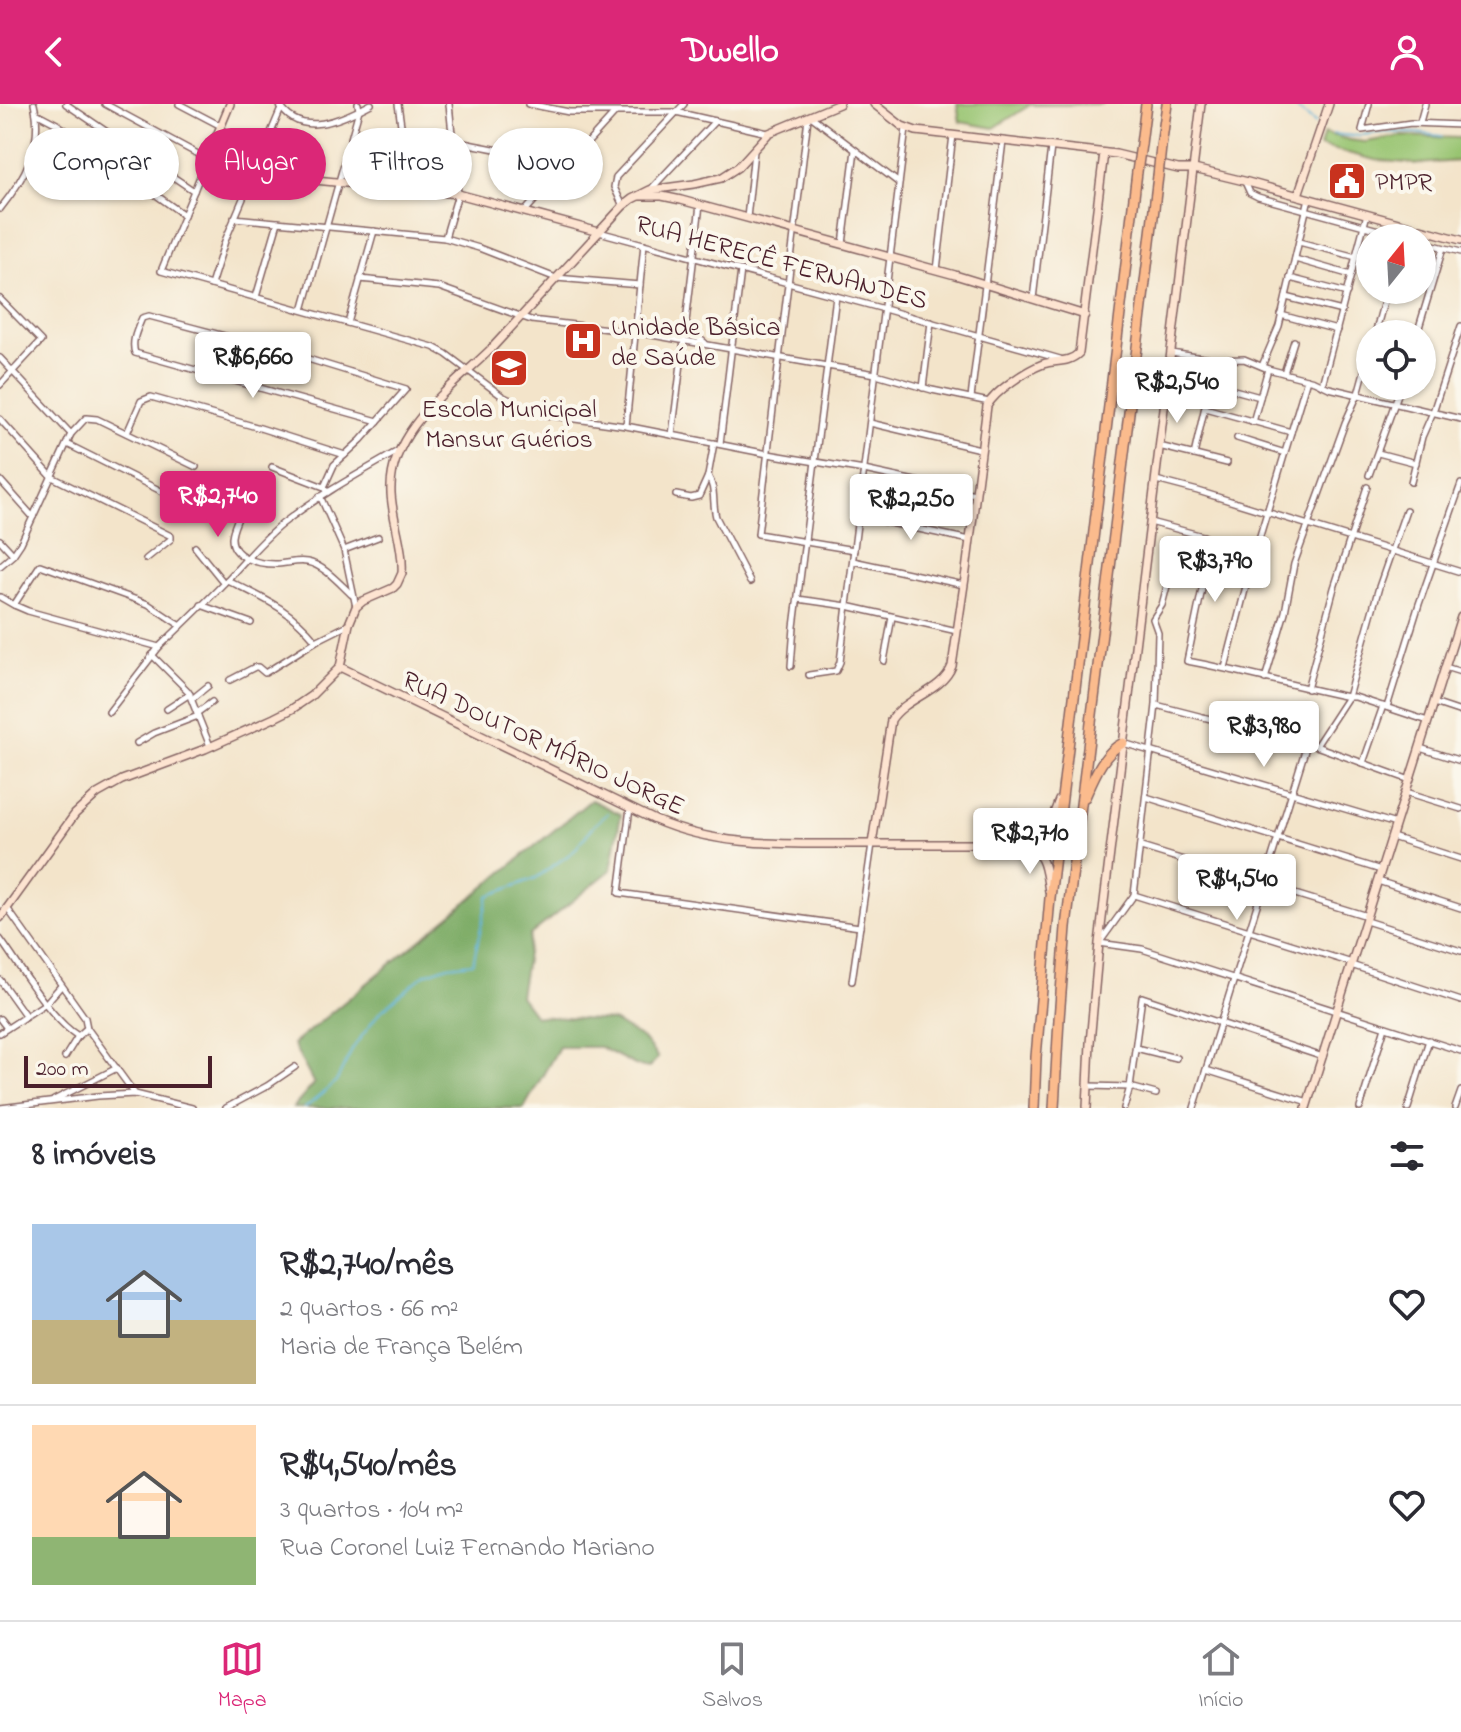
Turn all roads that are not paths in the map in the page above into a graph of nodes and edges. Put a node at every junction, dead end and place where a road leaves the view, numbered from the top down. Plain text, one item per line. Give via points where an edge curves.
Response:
1 (34, 104) edge
2 (66, 104) edge
3 (105, 104) edge
4 (179, 104) edge
5 (230, 104) edge
6 (371, 104) edge
7 (398, 104) edge
8 (449, 104) edge
9 (528, 104) edge
10 (684, 104) edge
11 (839, 104) edge
12 (874, 104) edge
13 (1146, 104) edge
14 (1167, 104) edge
15 (1201, 104) edge
16 (1329, 104) edge
17 (1369, 104) edge
18 (1425, 104) edge
19 (281, 105) edge
20 (545, 106) edge
21 (359, 107) edge
22 (676, 112) junction
23 (36, 113) junction
24 (615, 113) junction
25 (810, 117) junction
26 (715, 121) junction
27 (1420, 122) junction
28 (1461, 123) edge
29 (221, 126) joint
30 (272, 128) edge
31 (401, 128) edge
32 (452, 128) edge
33 (602, 128) edge
34 (906, 128) junction
35 (769, 133) junction
36 (953, 135) junction
37 (1003, 141) junction
38 (1051, 147) junction
39 (755, 148) junction
40 (855, 149) junction
41 (195, 153) edge
42 (1104, 153) junction
43 (1194, 169) junction
44 (326, 181) edge
45 (1244, 181) junction
46 (339, 182) junction
47 (342, 182) edge
48 (899, 183) junction
49 (650, 190) junction
50 (194, 191) joint
51 (1298, 195) junction
52 (637, 196) junction
53 (472, 198) edge
54 (1309, 198) junction
55 (242, 200) edge
56 (456, 200) edge
57 (535, 200) edge
58 (700, 205) junction
59 (623, 206) junction
60 (0, 209) edge
61 (1306, 210) junction
62 (525, 211) junction
63 (1367, 214) junction
64 (184, 215) junction
65 (234, 218) junction
66 (747, 218) junction
67 (278, 222) junction
68 (1357, 224) edge
69 (1364, 224) edge
70 (326, 226) junction
71 (374, 231) junction
72 (795, 231) junction
73 (599, 232) junction
74 (445, 238) junction
75 (1461, 240) edge
76 (1299, 242) junction
77 (644, 244) junction
78 (843, 244) junction
79 (1436, 246) edge
80 (1443, 248) junction
81 (1461, 252) edge
82 (692, 257) junction
83 (890, 257) junction
84 (1356, 257) joint
85 (1295, 259) junction
86 (741, 270) junction
87 (937, 270) junction
88 (1351, 275) junction
89 (556, 278) junction
90 (1290, 278) junction
91 (360, 279) junction
92 (788, 283) junction
93 (986, 284) junction
94 (211, 285) junction
95 (640, 285) junction
96 (1347, 293) junction
97 (836, 296) junction
98 (256, 297) junction
99 (1286, 297) junction
100 (0, 299) edge
101 (1033, 299) junction
102 (884, 309) junction
103 (303, 310) junction
104 (1342, 311) junction
105 (1085, 315) junction
106 (1281, 315) junction
107 (520, 317) junction
108 (1421, 320) edge
109 (931, 322) junction
110 (348, 323) junction
111 (1461, 326) edge
112 (1337, 330) junction
113 (635, 332) junction
114 (979, 336) junction
115 (684, 340) junction
116 (1294, 341) dead end
117 (707, 344) junction
118 (731, 349) junction
119 (1171, 353) junction
120 (779, 357) junction
121 (0, 358) edge
122 (1064, 361) junction
123 (827, 366) junction
124 (1265, 367) junction
125 (467, 370) junction
126 (13, 372) junction
127 (1168, 372) junction
128 (1284, 373) junction
129 (876, 374) junction
130 (1307, 379) junction
131 (1210, 384) junction
132 (0, 385) edge
133 (1322, 385) junction
134 (923, 388) junction
135 (1356, 394) edge
136 (1260, 397) junction
137 (971, 398) junction
138 (1356, 398) edge
139 (1383, 400) edge
140 (1397, 400) edge
141 (989, 402) junction
142 (1396, 403) junction
143 (1205, 408) junction
144 (1433, 412) junction
145 (0, 419) edge
146 (1461, 419) edge
147 (378, 421) junction
148 (1253, 422) junction
149 (870, 423) junction
150 (626, 426) junction
151 (1291, 432) junction
152 (127, 433) junction
153 (71, 434) junction
154 (672, 435) junction
155 (1237, 438) dead end
156 (67, 444) junction
157 (717, 444) junction
158 (1159, 446) junction
159 (980, 449) junction
160 (398, 451) junction
161 (1285, 453) junction
162 (1378, 453) junction
163 (768, 454) junction
164 (345, 455) junction
165 (1194, 455) junction
166 (815, 461) junction
167 (1227, 463) dead end
168 (1416, 463) junction
169 (196, 467) dead end
170 (272, 467) dead end
171 (864, 470) junction
172 (1369, 475) dead end
173 (708, 476) junction
174 (52, 477) junction
175 (0, 480) edge
176 (1155, 480) junction
177 (1411, 482) dead end
178 (1461, 484) edge
179 (1367, 487) dead end
180 (326, 489) junction
181 (975, 494) junction
182 (676, 495) dead end
183 (320, 496) junction
184 (185, 503) dead end
185 (243, 507) dead end
186 (1406, 510) dead end
187 (1267, 512) junction
188 (858, 516) junction
189 (33, 517) junction
190 (1150, 522) junction
191 (1309, 525) junction
192 (378, 537) dead end
193 (1351, 537) junction
194 (0, 540) edge
195 (970, 540) junction
196 (1212, 541) junction
197 (805, 542) junction
198 (195, 547) dead end
199 (344, 550) junction
200 (854, 550) junction
201 (1393, 550) junction
202 (13, 555) junction
203 (246, 558) junction
204 (146, 559) dead end
205 (1253, 559) junction
206 (853, 561) junction
207 (1434, 563) junction
208 (0, 566) edge
209 (1461, 572) edge
210 (226, 581) junction
211 (750, 582) dead end
212 (964, 585) junction
213 (1167, 586) dead end
214 (352, 595) junction
215 (0, 597) edge
216 (798, 599) junction
217 (14, 605) junction
218 (201, 605) junction
219 (847, 606) junction
220 (356, 607) junction
221 (892, 617) junction
222 (1461, 620) edge
223 (251, 623) dead end
224 (349, 624) junction
225 (181, 626) junction
226 (957, 631) junction
227 (316, 641) junction
228 (159, 647) junction
229 (152, 655) junction
230 (884, 661) dead end
231 (791, 666) dead end
232 (340, 667) junction
233 (1445, 667) junction
234 (1225, 668) junction
235 (1461, 672) edge
236 (809, 675) dead end
237 (1265, 679) junction
238 (230, 680) dead end
239 (208, 686) dead end
240 (1307, 689) junction
241 (191, 697) junction
242 (1348, 697) junction
243 (212, 702) dead end
244 (1434, 703) junction
245 (1156, 705) junction
246 (1385, 706) junction
247 (167, 709) dead end
248 (109, 712) dead end
249 (1461, 712) edge
250 (198, 714) junction
251 (1428, 721) junction
252 (137, 743) dead end
253 (1123, 743) junction
254 (1307, 744) junction
255 (210, 746) junction
256 (1316, 746) junction
257 (1420, 748) junction
258 (1151, 749) junction
259 (1461, 761) edge
260 (1363, 763) junction
261 (1410, 780) junction
262 (1063, 790) junction
263 (1406, 792) junction
264 (1292, 793) junction
265 (1146, 797) junction
266 (1080, 807) junction
267 (630, 808) junction
268 (1461, 809) edge
269 (1396, 824) junction
270 (1392, 837) junction
271 (1278, 838) junction
272 (872, 844) junction
273 (1023, 844) junction
274 (1141, 847) junction
275 (1461, 859) edge
276 (1381, 870) junction
277 (1378, 881) junction
278 (1264, 884) junction
279 (1134, 895) junction
280 (1050, 898) junction
281 (7, 908) junction
282 (1461, 908) edge
283 (0, 918) edge
284 (1366, 918) junction
285 (860, 927) junction
286 (1249, 931) junction
287 (0, 939) edge
288 (1099, 943) junction
289 (1461, 951) edge
290 (1352, 964) junction
291 (1234, 978) junction
292 (0, 980) edge
293 (852, 981) dead end
294 (61, 986) junction
295 (1461, 1001) edge
296 (46, 1003) junction
297 (1337, 1011) junction
298 (25, 1015) junction
299 (0, 1019) edge
300 (1221, 1023) junction
301 (1385, 1027) junction
302 (7, 1028) junction
303 (87, 1028) junction
304 (0, 1033) edge
305 (78, 1036) junction
306 (1429, 1040) junction
307 (1136, 1048) junction
308 (1461, 1051) edge
309 (65, 1057) dead end
310 (1323, 1057) junction
311 (1176, 1058) dead end
312 (295, 1067) dead end
313 (117, 1068) junction
314 (1206, 1070) junction
315 (1088, 1086) junction
316 (1130, 1087) junction
317 (1461, 1091) edge
318 (135, 1094) junction
319 (1156, 1094) dead end
320 (82, 1098) junction
321 (50, 1102) junction
322 (1307, 1105) edge
323 (0, 1108) edge
324 (82, 1108) edge
325 (192, 1108) edge
326 (226, 1108) edge
327 (1034, 1108) edge
328 (1054, 1108) edge
329 (1087, 1108) edge
330 (1124, 1108) edge
331 (1194, 1108) edge
332 (1360, 1108) edge
333 (1408, 1108) edge
334 (1455, 1108) edge

1 - 23 street
2 - 50 street
3 - 41 street
4 - 29 street
5 - 29 street
6 - 21 street
7 - 31 street
8 - 32 street
9 - 20 street
10 - 22 street
11 - 25 street
12 - 34 street
13 - 262 highway, bridge
14 - 266 highway, bridge
15 - 43 street
16 - 51 street
17 - 27 street via 1362,130
18 - 27 street
19 - 21 street via 288,117 314,124
19 - 30 street
20 - 24 street
21 - 46 street
22 - 24 street
22 - 26 street
22 - 59 street via 616,177 614,187
23 - 60 street via 30,164
23 - 64 street
24 - 33 street
25 - 35 street
25 - 40 street
25 - 72 street
26 - 35 street
26 - 49 street
27 - 28 street
34 - 36 street
34 - 48 street
35 - 39 street
36 - 37 street
36 - 87 street
37 - 38 street
37 - 93 street
38 - 42 street
38 - 101 street
39 - 49 street via 721,178
39 - 66 street
40 - 48 street
40 - 78 street
42 - 43 street
42 - 105 street
43 - 45 street
43 - 119 street
44 - 46 street, RUA HERECÊ FERNANDES
45 - 51 street
45 - 61 street via 1254,195
46 - 47 street, RUA HERECÊ FERNANDES
46 - 70 street
48 - 83 street
49 - 52 street
50 - 64 street
51 - 54 street
52 - 58 street
52 - 59 street
53 - 62 street, RUA HERECÊ FERNANDES
54 - 61 street
54 - 63 street
55 - 65 street
56 - 74 street
57 - 62 street
58 - 66 street
58 - 82 street
59 - 73 street
61 - 68 street
61 - 76 street
62 - 73 street, RUA HERECÊ FERNANDES
63 - 69 street
63 - 75 street
64 - 94 street via 161,271
65 - 67 street
65 - 94 street
66 - 72 street
67 - 70 street
67 - 98 street
70 - 71 street
70 - 103 street
71 - 74 street
71 - 91 street
72 - 78 street
72 - 92 street
73 - 77 street, RUA HERECÊ FERNANDES
73 - 89 street
74 - 89 street
76 - 84 street
76 - 85 street
77 - 82 street, RUA HERECÊ FERNANDES
77 - 95 street
78 - 83 street
79 - 80 street
80 - 81 street
80 - 108 street
82 - 86 street, RUA HERECÊ FERNANDES
82 - 117 street via 686,322
83 - 87 street
83 - 102 street
84 - 88 street
85 - 88 street
85 - 90 street
86 - 92 street, RUA HERECÊ FERNANDES
86 - 118 street
87 - 93 street
88 - 96 street
89 - 95 street
89 - 107 street
90 - 96 street
90 - 99 street
91 - 107 street via 439,287
91 - 110 street
92 - 97 street, RUA HERECÊ FERNANDES
92 - 120 street
93 - 101 street
93 - 114 street
94 - 98 street
95 - 113 street
96 - 104 street
97 - 102 street, RUA HERECÊ FERNANDES
97 - 123 street
98 - 103 street
99 - 104 street
99 - 106 street
100 - 126 street via 41,341
101 - 105 street
102 - 109 street, RUA HERECÊ FERNANDES
102 - 129 street
103 - 110 street
104 - 112 street
105 - 122 street via 1079,353
106 - 112 street
106 - 124 street
107 - 113 street
107 - 125 street
109 - 114 street, RUA HERECÊ FERNANDES
109 - 134 street
110 - 125 street via 438,349
111 - 144 street
112 - 133 street
113 - 115 street
113 - 150 street
114 - 122 street, RUA HERECÊ FERNANDES
114 - 137 street
115 - 117 street
115 - 154 street
116 - 128 street
117 - 118 street
118 - 120 street
118 - 157 street
119 - 124 street via 1241,359
119 - 127 street
120 - 123 street
120 - 163 street
121 - 126 street
122 - 141 street via 1034,368
123 - 129 street
123 - 166 street
124 - 128 street
124 - 136 street
125 - 150 street via 531,410
125 - 160 street
126 - 132 street
126 - 153 street
127 - 131 street
127 - 158 street
128 - 130 street
129 - 134 street
129 - 149 street
130 - 133 street
130 - 151 street
131 - 136 street
131 - 143 street
133 - 135 street
134 - 137 street
136 - 148 street
137 - 141 street
138 - 191 street
139 - 142 street
140 - 142 street
141 - 159 street
142 - 144 street
142 - 162 street
143 - 148 street
143 - 165 street
144 - 146 street
144 - 168 street
145 - 174 street
147 - 147 street via 406,389 149,316 142,318 135,334 135,353
147 - 164 street
148 - 151 street
149 - 159 street
149 - 171 street
150 - 154 street
151 - 161 street
152 - 153 street via 91,417
152 - 164 street via 141,401 151,397
152 - 169 street
153 - 156 street
154 - 157 street
155 - 161 street
156 - 174 street
156 - 184 street
157 - 163 street
157 - 173 street
158 - 165 street
158 - 176 street
159 - 181 street
160 - 180 street
160 - 220 street via 390,488 402,573 393,588
161 - 187 street
162 - 168 street
162 - 172 street
163 - 166 street
163 - 197 street via 758,534
164 - 180 street via 334,465
165 - 167 street
166 - 171 street
166 - 197 street
168 - 177 street
170 - 180 street
171 - 181 street
171 - 188 street
173 - 182 street via 699,496
173 - 211 street via 716,517
174 - 189 street
174 - 204 street via 171,536
175 - 189 street
176 - 187 street
176 - 190 street
178 - 207 street
179 - 193 street
180 - 183 street
181 - 195 street
183 - 199 street
183 - 203 street
185 - 203 street via 232,535
186 - 201 street
187 - 191 street
187 - 205 street
188 - 195 street
188 - 200 street
189 - 202 street
190 - 196 street
190 - 253 street
191 - 193 street
191 - 237 street
192 - 199 street
193 - 201 street
193 - 240 street
194 - 202 street
195 - 212 street
196 - 205 street
196 - 234 street via 1187,661
197 - 200 street
197 - 216 street
198 - 210 street
199 - 214 street
200 - 206 street
201 - 207 street
201 - 242 street
202 - 208 street
203 - 210 street
203 - 214 street via 309,562
205 - 234 street
206 - 212 street
206 - 219 street
207 - 209 street
207 - 246 street
210 - 218 street
210 - 227 street via 274,603 301,622
212 - 226 street
213 - 245 street via 1153,619 1158,633
214 - 220 street
215 - 217 street
216 - 219 street
216 - 231 street
217 - 225 street via 40,565 136,599
217 - 228 street
218 - 223 street
218 - 225 street
219 - 221 street
219 - 236 street via 838,669
220 - 224 street
221 - 226 street
221 - 230 street
222 - 233 street
224 - 227 street
224 - 232 street
225 - 228 street
226 - 272 street via 949,674 902,706 891,720
227 - 238 street via 265,673 255,667
228 - 229 street
229 - 241 street
229 - 248 street
232 - 255 street via 292,709
232 - 267 street, RUA DOUTOR MÁRIO JORGE
233 - 235 street
233 - 244 street
234 - 237 street
237 - 240 street
239 - 241 street
240 - 242 street
241 - 247 street
241 - 250 street
242 - 246 street
242 - 256 street
243 - 250 street
244 - 249 street
244 - 251 street
245 - 254 street
245 - 258 street
246 - 251 street
246 - 260 street
250 - 252 street
250 - 255 street
251 - 257 street
253 - 258 street
253 - 266 highway via 1105,759
253 - 288 street
254 - 256 street
254 - 264 street
255 - 281 street via 116,783 90,800
256 - 260 street
257 - 259 street
257 - 261 street
258 - 264 street
258 - 265 street
260 - 261 street
261 - 263 street
262 - 273 street via 1044,833
262 - 280 highway
263 - 268 street
263 - 269 street
264 - 269 street
264 - 271 street
265 - 271 street
265 - 274 street
266 - 328 highway
267 - 272 street, RUA DOUTOR MÁRIO JORGE via 681,831 724,840
267 - 285 street via 619,893
269 - 270 street
270 - 275 street
270 - 276 street
271 - 276 street
271 - 278 street
272 - 273 street, RUA DOUTOR MÁRIO JORGE
272 - 285 street
273 - 280 street via 1042,859
274 - 278 street
274 - 279 street
276 - 277 street
277 - 282 street
277 - 284 street
278 - 284 street
278 - 286 street
279 - 286 street
279 - 288 street
280 - 327 highway
281 - 283 street
281 - 294 street
284 - 289 street
284 - 290 street
285 - 293 street
286 - 290 street
286 - 291 street
287 - 296 street
288 - 291 street via 1142,949
288 - 315 street
290 - 295 street
290 - 297 street
291 - 297 street
291 - 300 street
292 - 298 street
294 - 296 street
294 - 303 street
296 - 298 street
296 - 305 street
297 - 301 street
297 - 310 street
298 - 302 street
299 - 302 street
300 - 307 street via 1142,997
300 - 310 street
300 - 314 street
301 - 306 street
301 - 332 street
302 - 304 street
303 - 305 street
303 - 313 street
305 - 309 street
306 - 308 street
306 - 333 street
307 - 311 street
307 - 316 street
310 - 322 street
312 - 326 street
313 - 318 street
313 - 321 street
314 - 322 street
314 - 331 street
315 - 316 street
315 - 329 street
316 - 319 street
316 - 330 street
317 - 334 street
318 - 320 street
318 - 325 street
320 - 321 street
320 - 324 street
321 - 323 street

